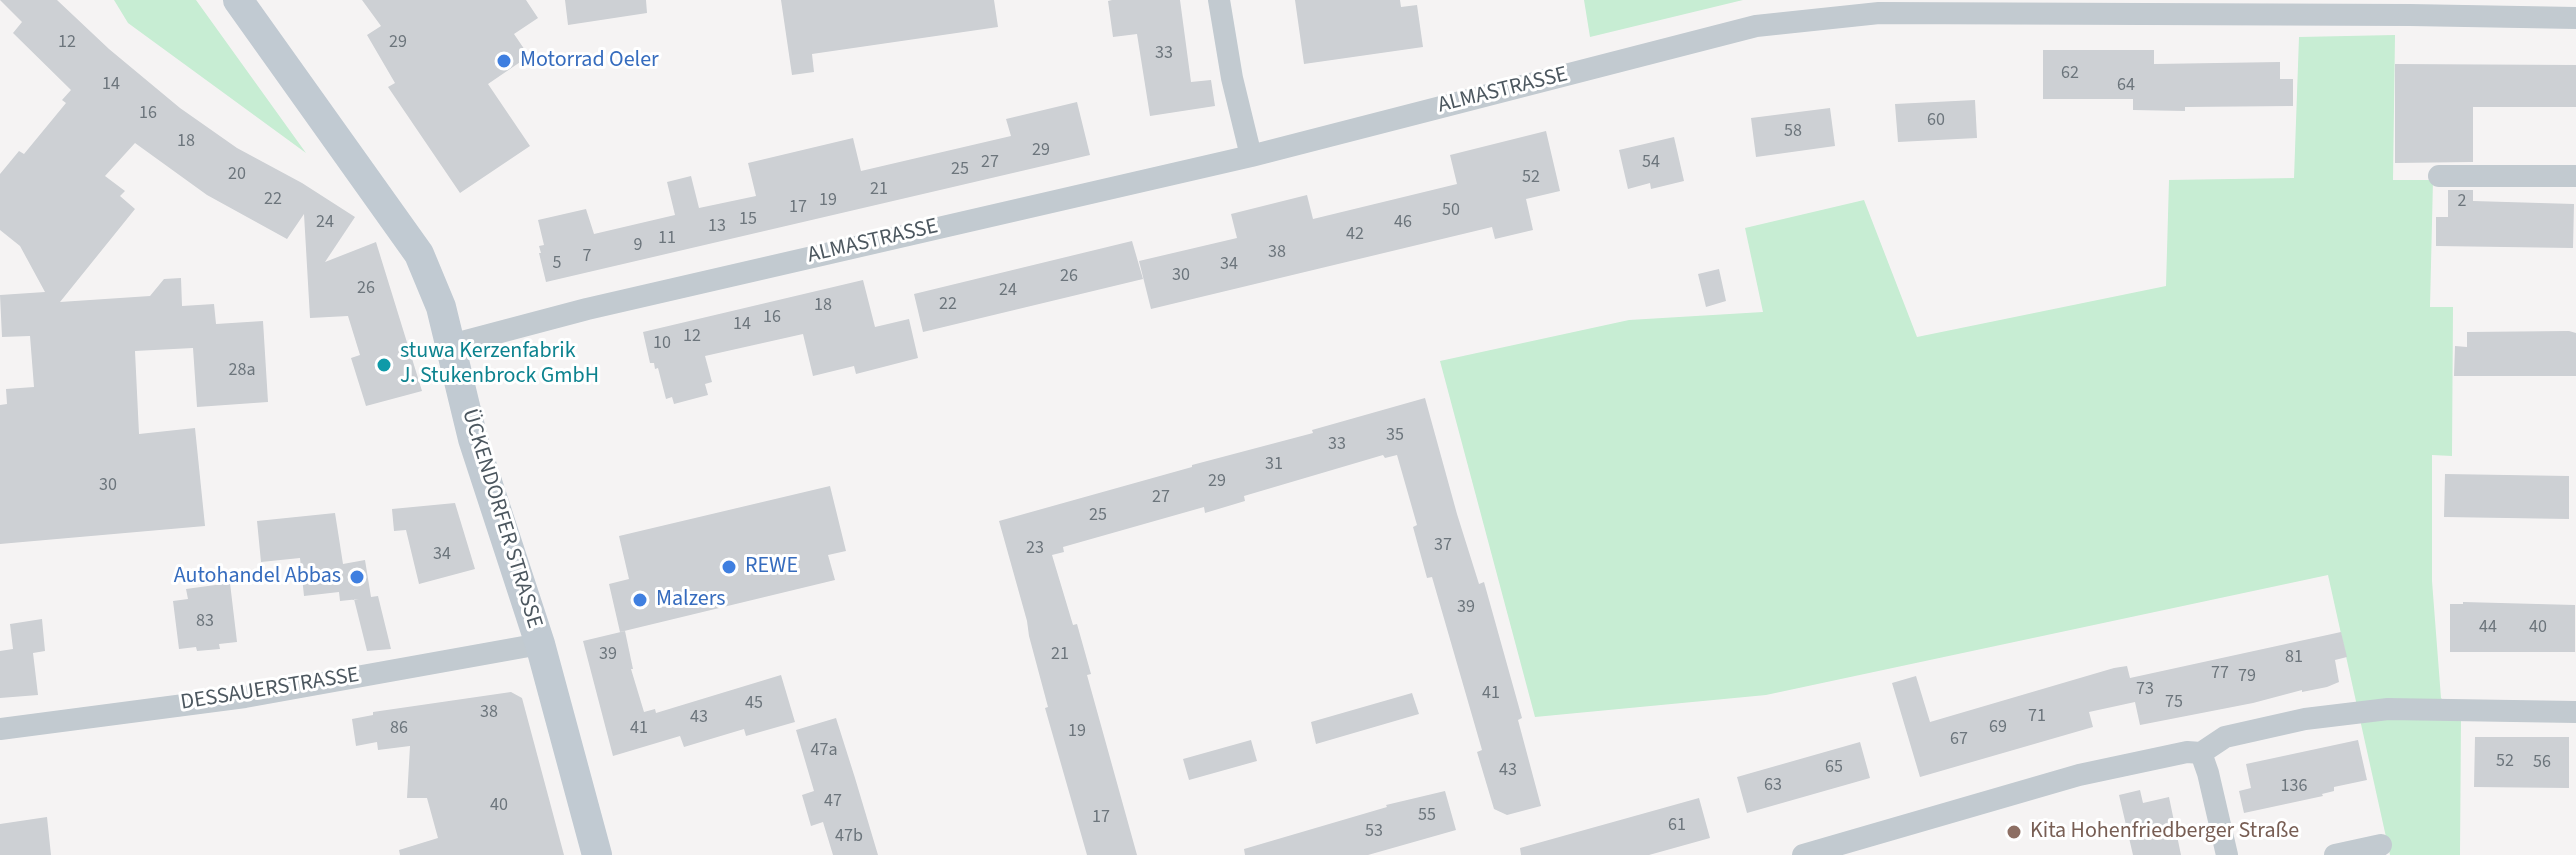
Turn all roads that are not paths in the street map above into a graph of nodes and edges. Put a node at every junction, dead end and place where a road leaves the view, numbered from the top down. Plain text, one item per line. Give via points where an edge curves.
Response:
1 (238, 0) edge
2 (1219, 0) edge
3 (2576, 18) edge
4 (1251, 156) junction
5 (2439, 176) dead end
6 (2576, 176) edge
7 (451, 345) junction
8 (540, 644) junction
9 (2576, 712) edge
10 (0, 729) edge
11 (2201, 753) junction
12 (2381, 845) dead end
13 (597, 855) edge
14 (1803, 855) edge
15 (2227, 855) edge
16 (2335, 855) edge

1 - 7 main road, ÜCKENDORFER STRASSE via 419,254
2 - 4 street
3 - 4 street, ALMASTRASSE via 1879,13 1756,26
4 - 7 street, ALMASTRASSE
5 - 6 street
7 - 8 main road, ÜCKENDORFER STRASSE via 473,439
8 - 10 street, DESSAUERSTRASSE via 245,697
8 - 13 main road, ÜCKENDORFER STRASSE
9 - 11 street via 2388,709 2305,719 2225,737
11 - 14 street via 2079,775
11 - 15 street
12 - 16 street

